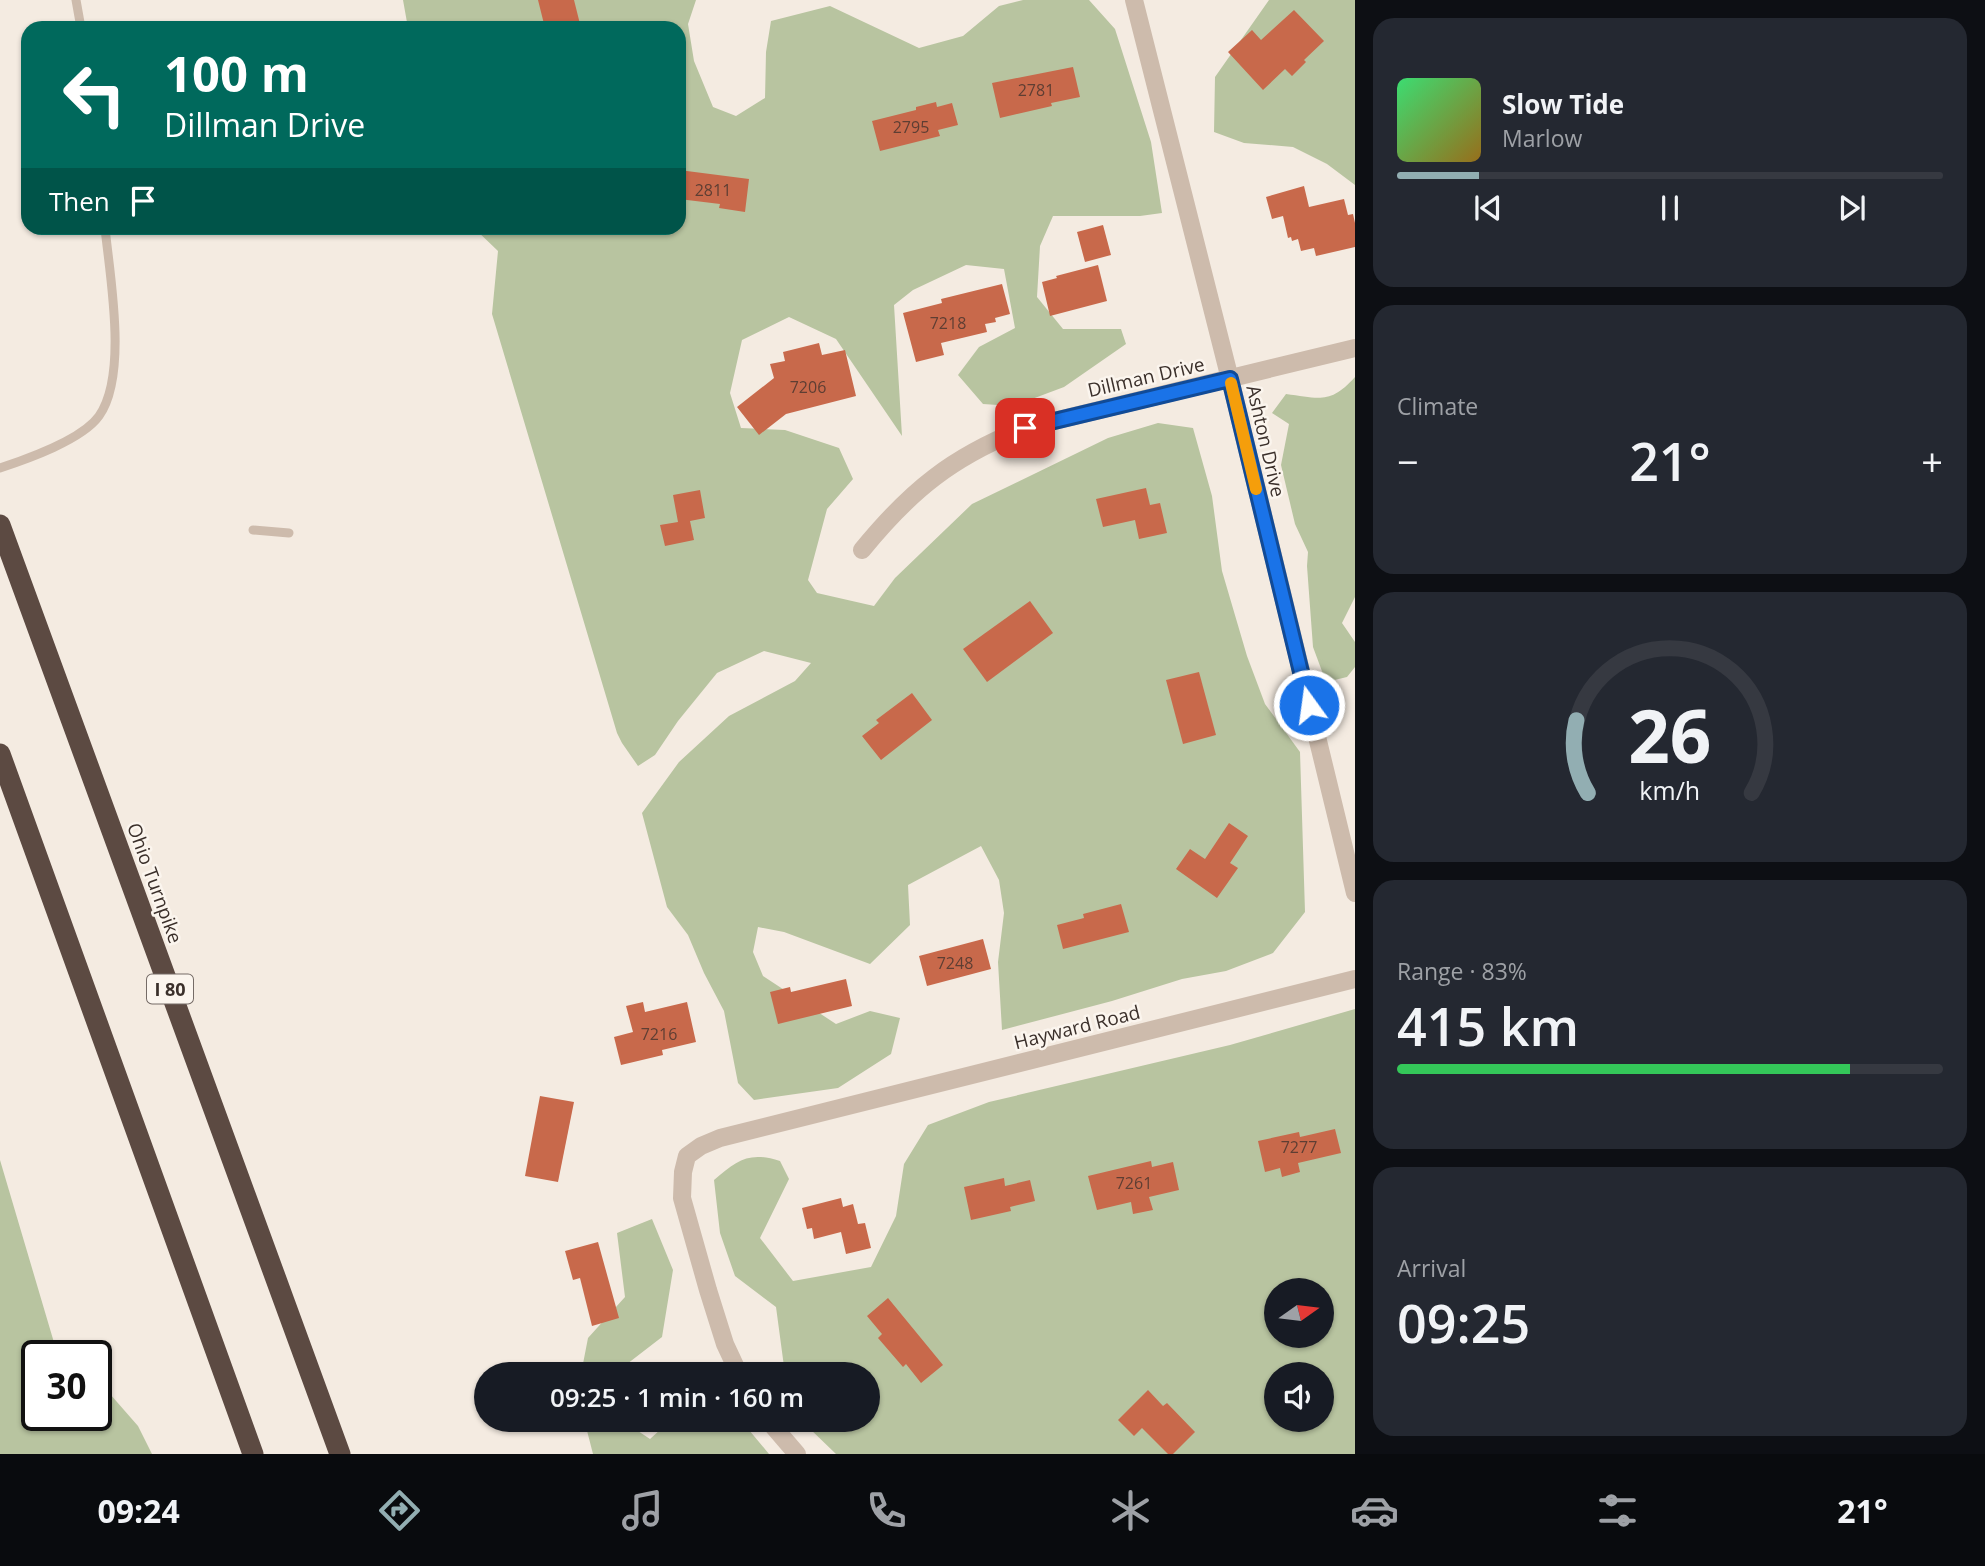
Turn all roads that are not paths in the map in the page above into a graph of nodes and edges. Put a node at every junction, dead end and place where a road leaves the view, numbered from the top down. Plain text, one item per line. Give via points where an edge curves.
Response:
1 (76, 0) edge
2 (1134, 0) edge
3 (80, 21) edge
4 (106, 235) edge
5 (1355, 348) edge
6 (1230, 379) junction
7 (0, 468) edge
8 (0, 525) edge
9 (253, 530) dead end
10 (289, 533) dead end
11 (862, 550) dead end
12 (0, 754) edge
13 (1355, 893) edge
14 (1355, 979) edge
15 (733, 1362) edge
16 (778, 1432) edge
17 (253, 1454) edge
18 (340, 1454) edge
19 (797, 1454) edge

1 - 3 lane
2 - 6 street, Ashton Drive
4 - 7 lane via 116,356 110,394 98,418 73,437
5 - 6 street, Dillman Drive
6 - 11 street, Dillman Drive via 1025,428 990,442 937,473
6 - 13 street, Ashton Drive
8 - 18 highway, Ohio Turnpike / I 80
9 - 10 lane
12 - 17 highway
14 - 15 street, Hayward Road via 701,1146 687,1156 682,1198
16 - 19 street

